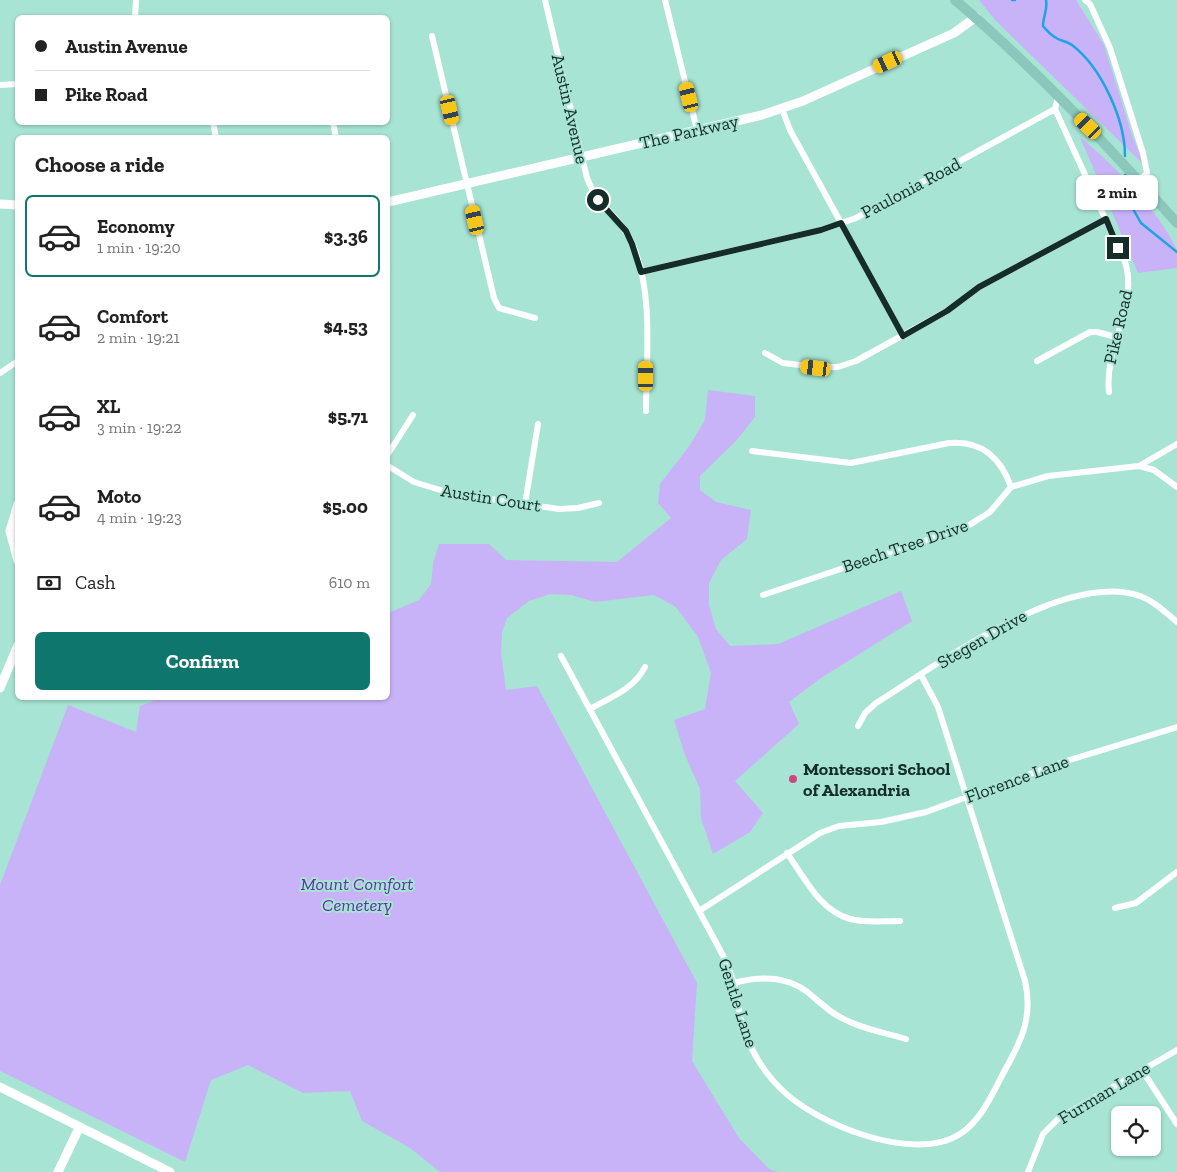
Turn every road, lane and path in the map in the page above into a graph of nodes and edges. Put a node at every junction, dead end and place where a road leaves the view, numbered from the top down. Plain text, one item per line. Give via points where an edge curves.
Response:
1 (136, 0) edge
2 (545, 0) edge
3 (665, 0) edge
4 (955, 0) edge
5 (1089, 1) edge
6 (135, 15) edge
7 (976, 17) junction
8 (432, 36) dead end
9 (0, 84) edge
10 (15, 84) edge
11 (1058, 98) junction
12 (1056, 108) junction
13 (782, 109) junction
14 (697, 130) junction
15 (582, 157) junction
16 (1139, 181) junction
17 (467, 184) junction
18 (390, 202) edge
19 (0, 204) edge
20 (15, 205) edge
21 (1106, 219) junction
22 (841, 223) junction
23 (1177, 223) edge
24 (641, 272) junction
25 (535, 318) dead end
26 (903, 336) junction
27 (1116, 337) junction
28 (765, 353) dead end
29 (1037, 361) dead end
30 (15, 362) edge
31 (0, 373) edge
32 (1109, 392) dead end
33 (646, 411) dead end
34 (414, 415) dead end
35 (538, 424) dead end
36 (1177, 444) edge
37 (390, 451) edge
38 (752, 451) dead end
39 (1139, 466) junction
40 (390, 467) edge
41 (1011, 487) junction
42 (1177, 487) edge
43 (599, 503) dead end
44 (525, 504) junction
45 (15, 511) edge
46 (15, 554) edge
47 (763, 594) dead end
48 (1177, 622) edge
49 (15, 651) edge
50 (561, 656) dead end
51 (645, 667) dead end
52 (921, 675) junction
53 (0, 688) edge
54 (590, 709) junction
55 (858, 726) dead end
56 (1177, 727) edge
57 (967, 796) junction
58 (788, 853) junction
59 (1177, 872) edge
60 (1115, 908) dead end
61 (699, 911) junction
62 (900, 922) dead end
63 (734, 984) junction
64 (906, 1039) dead end
65 (1177, 1050) edge
66 (1142, 1070) junction
67 (0, 1087) edge
68 (1177, 1124) edge
69 (79, 1128) junction
70 (58, 1172) edge
71 (170, 1172) edge
72 (1028, 1172) edge

1 - 6 street
2 - 15 street, Austin Avenue
3 - 14 street
4 - 7 main road
5 - 16 street via 1110,48 1147,168
7 - 11 main road
7 - 13 street, The Parkway via 954,33
8 - 17 street
9 - 10 street
11 - 12 street
11 - 16 main road
12 - 21 street, Pike Road
12 - 22 street, Paulonia Road
13 - 14 street, The Parkway
13 - 22 street via 790,130
14 - 15 street, The Parkway
15 - 17 street, The Parkway
15 - 24 street, Austin Avenue via 590,187 603,207 626,231
16 - 23 main road
17 - 18 street, The Parkway
17 - 25 street via 499,308
19 - 20 street
21 - 26 street via 979,287 947,311
21 - 27 street, Pike Road via 1129,279
22 - 24 street, Paulonia Road
22 - 26 street
24 - 33 street, Austin Avenue via 646,305
26 - 28 street via 856,361 833,367 783,363
27 - 29 street via 1090,332
27 - 32 street, Pike Road via 1108,369
30 - 31 street
34 - 37 street
35 - 44 street
36 - 39 street
38 - 41 street via 851,463 949,443 965,443 994,456 1006,472
39 - 41 street via 1048,476
39 - 42 street via 1154,470
40 - 44 street, Austin Court via 414,482 436,490
41 - 47 street, Beech Tree Drive via 990,512 966,527
43 - 44 street, Austin Court via 569,509
45 - 46 street via 10,531
48 - 52 street, Stegen Drive via 1151,601 1130,594 1104,593 1068,599 1009,621
49 - 53 street
50 - 54 street, Gentle Lane
51 - 54 street via 630,687
52 - 55 street, Stegen Drive via 876,703
52 - 57 street, Gentle Lane via 938,707
54 - 61 street, Gentle Lane
56 - 57 street, Florence Lane
57 - 58 street, Florence Lane via 905,818 830,829
57 - 63 street, Gentle Lane via 1025,981 1029,1005 1019,1046 981,1112 965,1130 939,1143 911,1146 845,1128 809,1112 780,1088 757,1059 743,1027
58 - 61 street, Florence Lane
58 - 62 street via 820,900 834,912 851,920
59 - 60 street via 1136,903
61 - 63 street, Gentle Lane
63 - 64 street via 761,978 785,981 849,1022
65 - 66 street, Furman Lane
66 - 68 street
66 - 72 street, Furman Lane via 1059,1118 1043,1134
67 - 69 street
69 - 70 street
69 - 71 street

